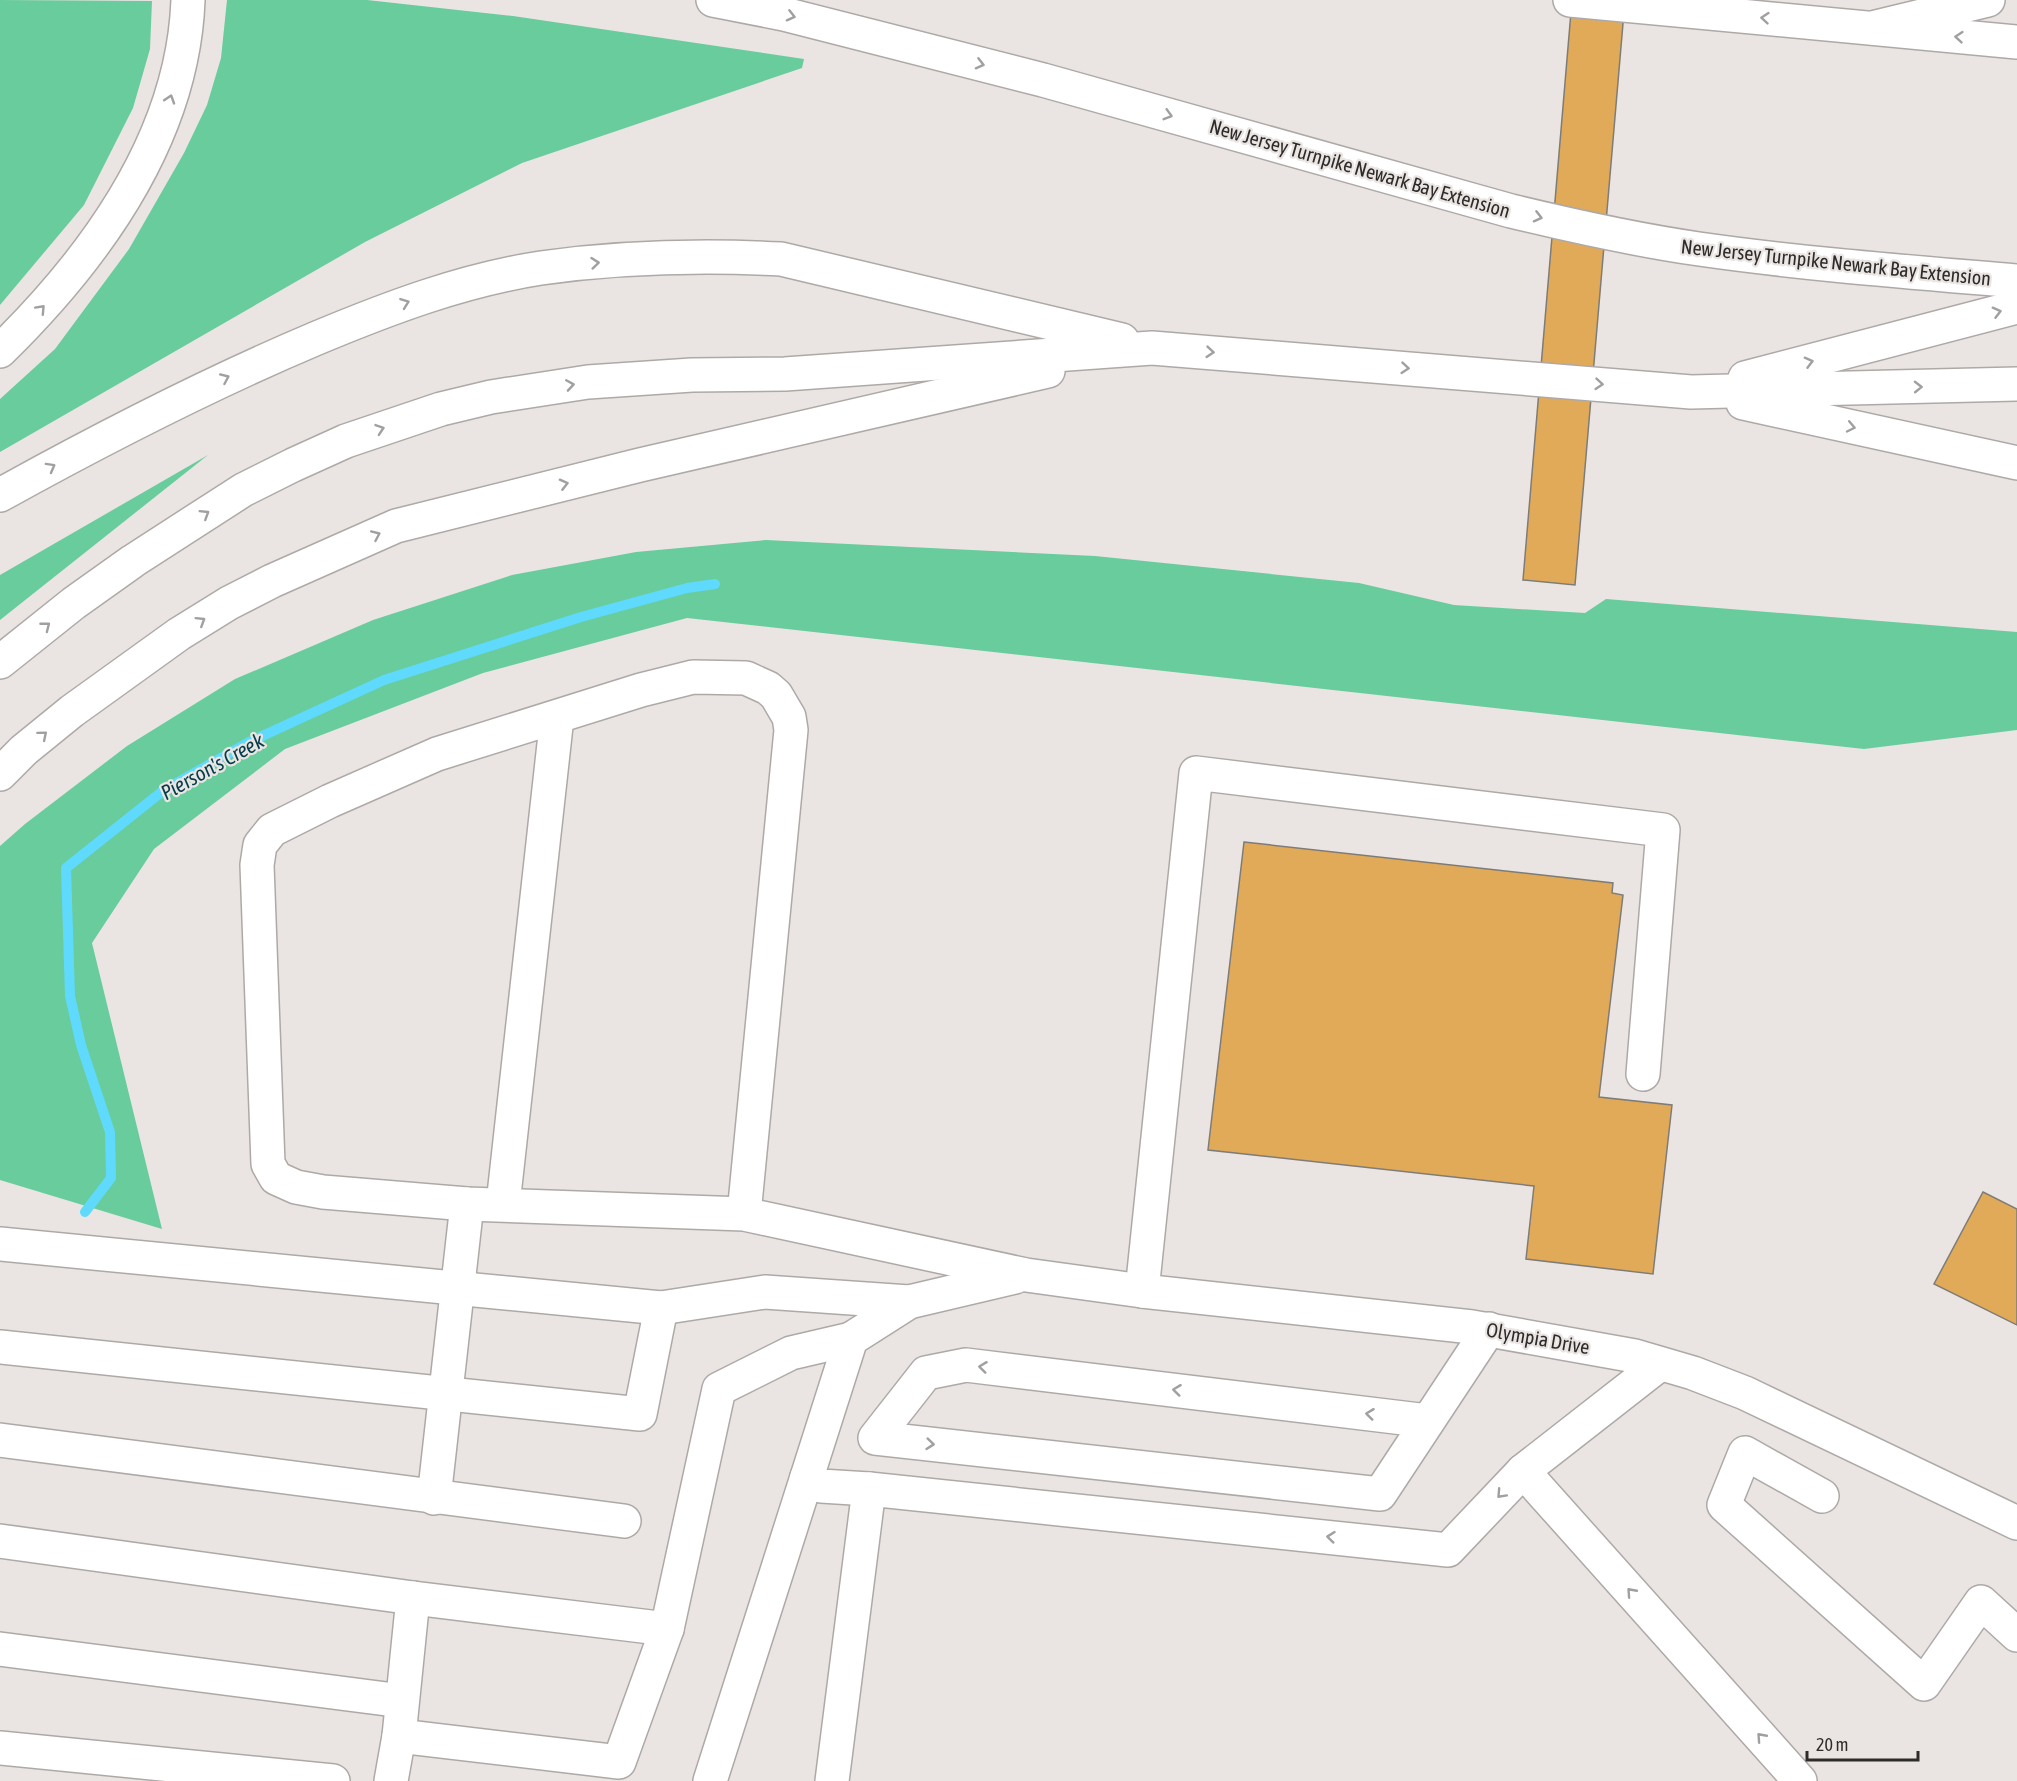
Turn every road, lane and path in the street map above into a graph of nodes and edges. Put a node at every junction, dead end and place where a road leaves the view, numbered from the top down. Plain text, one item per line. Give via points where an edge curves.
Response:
1 (188, 0) edge
2 (713, 0) edge
3 (1570, 0) edge
4 (1988, 0) edge
5 (1870, 28) junction
6 (2017, 42) edge
7 (2017, 281) edge
8 (2017, 307) edge
9 (1152, 348) junction
10 (0, 351) edge
11 (2017, 384) edge
12 (1691, 392) junction
13 (2017, 464) edge
14 (0, 495) edge
15 (0, 662) edge
16 (557, 717) junction
17 (0, 774) edge
18 (1643, 1074) dead end
19 (467, 1204) junction
20 (503, 1204) junction
21 (744, 1214) junction
22 (0, 1244) edge
23 (1026, 1275) junction
24 (458, 1289) junction
25 (1142, 1291) junction
26 (909, 1302) junction
27 (661, 1308) junction
28 (1489, 1329) junction
29 (851, 1339) junction
30 (0, 1347) edge
31 (1660, 1364) junction
32 (447, 1393) junction
33 (1428, 1421) junction
34 (0, 1440) edge
35 (1523, 1471) junction
36 (807, 1477) junction
37 (869, 1489) junction
38 (1822, 1496) dead end
39 (434, 1498) junction
40 (624, 1521) dead end
41 (2017, 1523) edge
42 (0, 1541) edge
43 (413, 1598) junction
44 (667, 1629) junction
45 (2017, 1635) edge
46 (0, 1649) edge
47 (402, 1701) junction
48 (399, 1736) junction
49 (0, 1748) edge
50 (333, 1781) edge
51 (391, 1781) edge
52 (710, 1781) edge
53 (832, 1781) edge
54 (1800, 1781) edge

10 -> 1 main road via 79,264 148,153 176,80
2 -> 7 main road, New Jersey Turnpike Newark Bay Extension via 784,14 1043,80 1581,228 1698,249
5 -> 3 main road
4 - 5 main road
6 -> 5 main road
12 -> 8 main road
9 -> 12 main road
14 -> 9 main road via 142,419 284,352 430,294 541,268 664,258 781,259
15 -> 9 main road via 133,561 243,490 346,441 441,409 588,382 785,374
17 -> 9 main road via 72,711 179,634 272,581 396,526 640,465
12 -> 11 main road
12 -> 13 main road
16 - 19 main road, Olympia Drive via 437,754 272,830 260,845 257,865 268,1164 276,1178 323,1192
16 - 20 main road
16 - 21 main road, Olympia Drive via 693,677 746,678 758,682 776,695 789,717 791,730
18 - 25 main road via 1663,830 1196,773
19 - 20 main road, Olympia Drive
19 - 24 main road
20 - 21 main road, Olympia Drive
21 - 23 main road, Olympia Drive
22 - 24 main road
23 - 25 main road, Olympia Drive
23 - 26 main road
24 - 27 main road
24 - 32 main road
25 - 28 main road, Olympia Drive
26 - 27 main road via 765,1292
26 - 29 main road
27 - 32 main road via 640,1414
28 - 31 main road, Olympia Drive
28 - 33 main road
29 - 36 main road
29 - 44 main road via 791,1353 719,1389
30 - 32 main road
31 - 35 main road
31 - 41 main road, Olympia Drive via 1745,1393
32 - 39 main road
33 -> 33 main road via 966,1365 926,1373 875,1438 1380,1494
34 - 39 main road
35 -> 37 main road via 1448,1551
54 -> 35 main road
36 - 37 main road via 821,1486
36 - 52 main road
37 - 53 main road
38 - 45 main road via 1745,1453 1724,1505 1924,1684 1981,1602
39 - 40 main road
42 - 43 main road
43 - 44 main road
43 - 47 main road
44 - 48 main road via 619,1762
46 - 47 main road
47 - 48 main road
48 - 51 main road
49 - 50 main road

